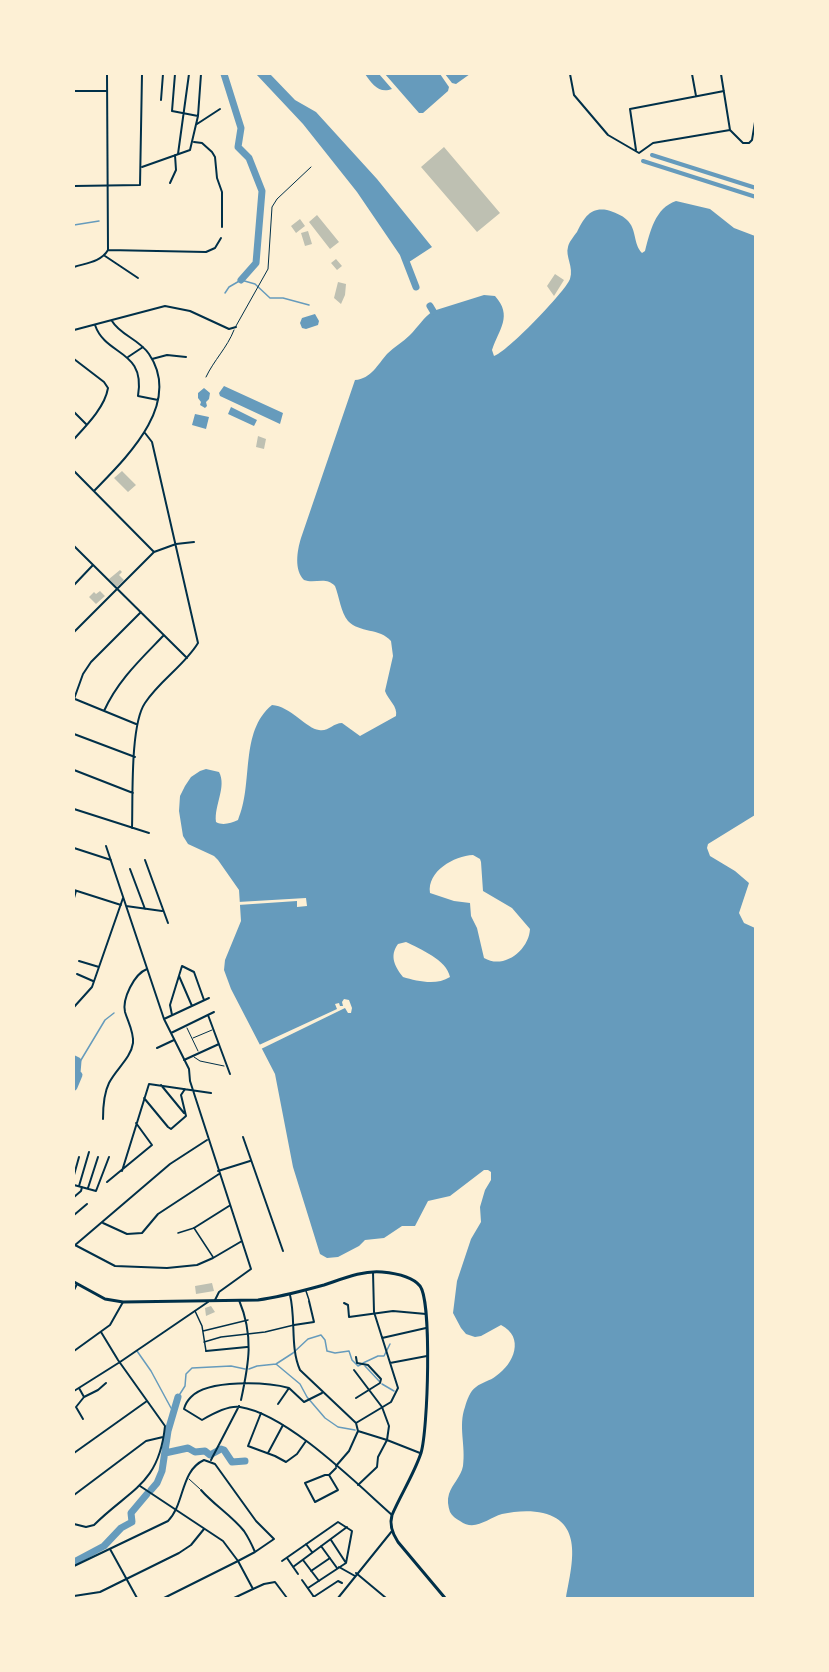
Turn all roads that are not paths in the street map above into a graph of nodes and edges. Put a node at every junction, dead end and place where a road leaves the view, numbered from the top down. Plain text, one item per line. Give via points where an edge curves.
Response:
1 (107, 74) edge
2 (142, 74) edge
3 (163, 74) edge
4 (175, 74) edge
5 (189, 74) edge
6 (201, 74) edge
7 (570, 74) edge
8 (692, 74) edge
9 (721, 74) edge
10 (74, 91) edge
11 (107, 91) junction
12 (724, 91) junction
13 (696, 96) junction
14 (161, 100) dead end
15 (220, 109) dead end
16 (184, 114) junction
17 (198, 116) junction
18 (756, 116) edge
19 (196, 125) junction
20 (730, 130) junction
21 (193, 142) junction
22 (636, 150) junction
23 (176, 154) junction
24 (311, 167) dead end
25 (142, 168) junction
26 (170, 183) dead end
27 (74, 186) edge
28 (107, 186) junction
29 (222, 227) dead end
30 (221, 238) dead end
31 (108, 250) junction
32 (105, 256) junction
33 (74, 267) edge
34 (138, 278) dead end
35 (111, 321) junction
36 (95, 325) junction
37 (236, 327) junction
38 (74, 330) edge
39 (143, 347) junction
40 (128, 357) junction
41 (186, 357) dead end
42 (74, 359) edge
43 (152, 359) junction
44 (206, 377) dead end
45 (158, 400) junction
46 (74, 412) edge
47 (86, 424) junction
48 (145, 433) junction
49 (74, 439) edge
50 (74, 471) edge
51 (94, 491) junction
52 (194, 542) dead end
53 (176, 544) junction
54 (74, 546) edge
55 (154, 552) junction
56 (93, 565) junction
57 (74, 585) edge
58 (117, 588) junction
59 (141, 612) junction
60 (74, 632) edge
61 (164, 635) junction
62 (188, 659) junction
63 (74, 699) edge
64 (104, 711) junction
65 (136, 724) junction
66 (74, 734) edge
67 (135, 757) junction
68 (74, 770) edge
69 (133, 793) junction
70 (74, 809) edge
71 (132, 828) junction
72 (149, 833) dead end
73 (106, 846) dead end
74 (74, 848) edge
75 (111, 860) junction
76 (145, 860) dead end
77 (130, 869) dead end
78 (75, 890) edge
79 (74, 898) edge
80 (123, 898) junction
81 (121, 905) junction
82 (126, 906) junction
83 (145, 909) junction
84 (162, 911) junction
85 (128, 912) junction
86 (118, 914) junction
87 (168, 923) dead end
88 (79, 961) dead end
89 (176, 964) dead end
90 (182, 966) junction
91 (99, 967) junction
92 (147, 969) junction
93 (77, 974) dead end
94 (179, 975) junction
95 (94, 982) junction
96 (209, 998) dead end
97 (204, 1000) junction
98 (192, 1006) junction
99 (74, 1007) edge
100 (214, 1012) dead end
101 (172, 1015) junction
102 (208, 1015) junction
103 (164, 1019) junction
104 (187, 1026) junction
105 (213, 1029) junction
106 (171, 1033) junction
107 (192, 1038) junction
108 (174, 1040) junction
109 (219, 1044) junction
110 (157, 1048) dead end
111 (199, 1053) junction
112 (194, 1056) junction
113 (184, 1060) junction
114 (226, 1065) junction
115 (230, 1074) dead end
116 (161, 1085) junction
117 (187, 1089) junction
118 (193, 1090) junction
119 (211, 1093) dead end
120 (144, 1098) junction
121 (185, 1114) junction
122 (103, 1119) dead end
123 (136, 1123) junction
124 (243, 1137) dead end
125 (208, 1139) junction
126 (89, 1152) dead end
127 (79, 1157) dead end
128 (98, 1157) dead end
129 (108, 1157) dead end
130 (250, 1161) junction
131 (122, 1170) junction
132 (218, 1172) junction
133 (74, 1175) edge
134 (107, 1182) dead end
135 (74, 1185) edge
136 (81, 1186) junction
137 (88, 1188) junction
138 (74, 1197) edge
139 (87, 1204) dead end
140 (230, 1206) junction
141 (74, 1215) edge
142 (103, 1223) junction
143 (194, 1228) junction
144 (178, 1233) dead end
145 (242, 1241) junction
146 (74, 1246) edge
147 (283, 1251) dead end
148 (213, 1258) junction
149 (373, 1272) junction
150 (75, 1283) edge
151 (74, 1290) edge
152 (306, 1290) junction
153 (290, 1294) junction
154 (212, 1300) junction
155 (239, 1300) junction
156 (309, 1301) joint
157 (123, 1302) junction
158 (344, 1303) dead end
159 (195, 1310) junction
160 (374, 1312) junction
161 (426, 1314) junction
162 (248, 1320) junction
163 (294, 1325) junction
164 (426, 1328) junction
165 (203, 1331) junction
166 (101, 1332) junction
167 (249, 1334) junction
168 (382, 1338) junction
169 (204, 1342) junction
170 (248, 1347) junction
171 (206, 1350) joint
172 (74, 1351) edge
173 (427, 1356) junction
174 (356, 1357) dead end
175 (120, 1362) junction
176 (390, 1363) junction
177 (354, 1370) dead end
178 (106, 1383) dead end
179 (244, 1384) junction
180 (78, 1388) junction
181 (289, 1388) junction
182 (369, 1389) junction
183 (74, 1391) edge
184 (322, 1393) junction
185 (84, 1397) junction
186 (356, 1398) dead end
187 (240, 1400) dead end
188 (147, 1401) junction
189 (278, 1404) dead end
190 (239, 1406) junction
191 (382, 1407) junction
192 (261, 1413) junction
193 (83, 1419) dead end
194 (356, 1423) junction
195 (283, 1425) junction
196 (358, 1431) junction
197 (164, 1437) junction
198 (387, 1440) junction
199 (306, 1441) junction
200 (74, 1453) edge
201 (268, 1453) junction
202 (421, 1453) junction
203 (211, 1461) junction
204 (336, 1466) junction
205 (329, 1476) junction
206 (188, 1478) junction
207 (358, 1485) junction
208 (140, 1486) junction
209 (201, 1490) joint
210 (74, 1495) edge
211 (176, 1512) junction
212 (392, 1515) junction
213 (74, 1524) edge
214 (347, 1527) junction
215 (204, 1529) junction
216 (328, 1529) junction
217 (392, 1531) junction
218 (332, 1538) junction
219 (306, 1544) junction
220 (321, 1546) junction
221 (110, 1549) junction
222 (255, 1552) junction
223 (312, 1552) junction
224 (287, 1558) junction
225 (330, 1558) junction
226 (303, 1560) junction
227 (238, 1561) junction
228 (282, 1561) dead end
229 (345, 1563) junction
230 (74, 1566) edge
231 (293, 1567) junction
232 (339, 1568) junction
233 (311, 1571) junction
234 (298, 1574) dead end
235 (356, 1575) junction
236 (128, 1579) junction
237 (302, 1580) dead end
238 (318, 1581) junction
239 (342, 1583) dead end
240 (308, 1588) junction
241 (253, 1589) junction
242 (74, 1596) edge
243 (313, 1598) edge
244 (137, 1599) edge
245 (164, 1599) edge
246 (234, 1599) edge
247 (287, 1599) edge
248 (338, 1599) edge
249 (386, 1599) edge
250 (445, 1599) edge

1 - 11 street
2 - 25 street
3 - 14 street
4 - 16 street via 172,111
5 - 16 street
6 - 17 street
7 - 22 street via 574,95 608,135
8 - 13 street
9 - 12 street
10 - 11 street
11 - 28 street
12 - 13 street
12 - 20 street
13 - 22 street via 630,109
15 - 19 street
16 - 17 street
16 - 23 street
17 - 19 street
18 - 20 street via 749,143 742,143
19 - 21 street
20 - 22 street via 653,143 639,153
21 - 23 street via 190,150
21 - 29 street via 202,143 215,157 222,192
23 - 25 street
23 - 26 street via 176,170
24 - 37 lane via 272,207 270,262
25 - 28 street via 140,185
27 - 28 street
28 - 31 street
30 - 31 street via 216,248 206,252
31 - 32 street
32 - 33 street
32 - 34 street
35 - 36 street
35 - 37 street via 171,306 229,329
35 - 39 street
36 - 38 street
36 - 40 street via 99,336
37 - 44 lane
39 - 40 street
39 - 43 street
40 - 45 street via 139,378 138,396
41 - 43 street via 167,355
42 - 47 street via 108,388 102,404
43 - 45 street
45 - 48 street
46 - 47 street
47 - 49 street
48 - 51 street
48 - 53 street via 152,442
50 - 51 street
51 - 55 street
52 - 53 street
53 - 55 street
53 - 62 street via 198,643
54 - 56 street
55 - 58 street
56 - 57 street
56 - 58 street
58 - 59 street
58 - 60 street
59 - 61 street
59 - 63 street via 91,662
61 - 62 street
61 - 64 street via 123,677
62 - 65 street via 146,701
63 - 64 street
64 - 65 street
65 - 67 street
66 - 67 street
67 - 69 street
68 - 69 street
69 - 71 street
70 - 71 street
71 - 72 street
73 - 75 street
74 - 75 street
75 - 80 street
76 - 84 street
77 - 83 street
78 - 79 street
78 - 81 street
80 - 81 street
80 - 82 street
81 - 86 street
82 - 83 street
82 - 85 street
83 - 84 street
84 - 87 street
85 - 86 street via 122,909
85 - 92 street
86 - 91 street
88 - 91 street
89 - 90 lane
90 - 94 street
90 - 97 street via 194,972
91 - 95 street
92 - 103 street
92 - 122 street via 133,980 124,1006 133,1042 108,1085
93 - 95 street
94 - 98 street
94 - 101 street via 170,1005
95 - 99 street
96 - 97 street
97 - 98 street
98 - 101 street
100 - 102 street
101 - 103 street
102 - 104 street
102 - 105 street
103 - 106 street
104 - 106 street
104 - 107 lane
105 - 107 lane
105 - 109 street
106 - 108 street
107 - 111 lane
108 - 110 street
108 - 113 street
109 - 111 street
109 - 114 street
111 - 112 street
112 - 113 street
112 - 114 lane via 200,1061
113 - 118 street
114 - 115 street
116 - 117 street
116 - 120 street via 149,1084
116 - 121 street
117 - 118 street
117 - 121 street via 181,1093
118 - 119 street
118 - 125 street
120 - 121 street via 169,1128 184,1119
120 - 123 street
123 - 131 street
123 - 131 street via 152,1145
124 - 130 street
125 - 132 street
125 - 142 street via 176,1160
126 - 136 street
127 - 133 street
128 - 137 street
129 - 137 street via 97,1190
130 - 132 street
130 - 147 street
131 - 134 street
132 - 140 street
132 - 142 street via 158,1214 142,1233 127,1234
135 - 136 street
136 - 137 street
136 - 138 street
139 - 141 street
140 - 143 street
140 - 145 street
142 - 146 street
143 - 144 street
143 - 148 street
145 - 148 street
145 - 154 street via 251,1270
146 - 148 street via 123,1267 189,1266
149 - 152 main road
149 - 160 street
149 - 161 main road via 402,1276 417,1283 423,1291
150 - 151 street
150 - 157 main road via 105,1299
152 - 153 main road
152 - 156 street
153 - 155 main road
153 - 163 street
154 - 155 main road
154 - 157 main road
154 - 159 street
155 - 162 street
156 - 163 street via 314,1322
157 - 166 street via 115,1318
158 - 160 street via 348,1305 349,1317
159 - 165 street
159 - 175 street
160 - 161 street
160 - 168 street
161 - 164 main road
162 - 165 street
162 - 167 street
163 - 167 street
163 - 184 street via 296,1362
164 - 168 street
164 - 173 main road
165 - 169 street
166 - 172 street
166 - 175 street
167 - 169 street
167 - 170 street
168 - 176 street
169 - 171 street
170 - 171 street
170 - 179 street
173 - 176 street
173 - 202 main road via 428,1408
174 - 182 street via 356,1362 368,1365 381,1379
175 - 180 street
175 - 188 street
176 - 191 street via 397,1391
177 - 182 street
178 - 185 street
179 - 181 street
179 - 187 street
179 - 190 street via 200,1391 191,1396 184,1410 202,1420
180 - 183 street
180 - 185 street
181 - 184 street via 307,1402
181 - 189 street
182 - 186 street
182 - 191 street
184 - 194 street
185 - 193 street via 76,1407
188 - 197 street via 165,1426
188 - 200 street
190 - 192 street
190 - 203 street
191 - 194 street
191 - 198 street via 389,1426
192 - 195 street
192 - 201 street via 248,1446
194 - 196 street
195 - 199 street
195 - 201 street
196 - 198 street
196 - 204 street
197 - 208 street via 152,1471
197 - 210 street via 146,1441
198 - 202 street
198 - 207 street via 377,1467
199 - 201 street via 287,1462
199 - 204 street
202 - 212 main road
203 - 206 street via 199,1463
203 - 222 street via 274,1539
204 - 205 street
204 - 207 street
205 - 205 street via 338,1490 315,1502 305,1483
206 - 209 lane
206 - 211 street
207 - 212 street
208 - 211 street
208 - 213 street via 94,1525
209 - 222 street via 245,1532
211 - 215 street
211 - 221 street via 168,1521
212 - 217 main road
214 - 216 street via 339,1522
214 - 218 street
214 - 229 street via 352,1533
215 - 227 street via 229,1546
215 - 236 street via 191,1545
216 - 218 street
216 - 219 street
217 - 235 street
217 - 250 main road
218 - 220 street
218 - 229 street
219 - 223 street
219 - 224 street
220 - 223 street
220 - 225 street
221 - 230 street
221 - 236 street
222 - 227 street
223 - 226 street
224 - 228 street
224 - 231 street
225 - 232 street
225 - 233 street
226 - 231 street
226 - 233 street
227 - 241 street
227 - 245 street
229 - 232 street
231 - 234 street
232 - 235 street
232 - 238 street
233 - 238 street
235 - 248 street
235 - 249 street
236 - 242 street via 100,1592
236 - 244 street
237 - 240 street
238 - 240 street
239 - 243 street via 338,1581
240 - 243 street
241 - 246 street
241 - 247 street via 275,1582

